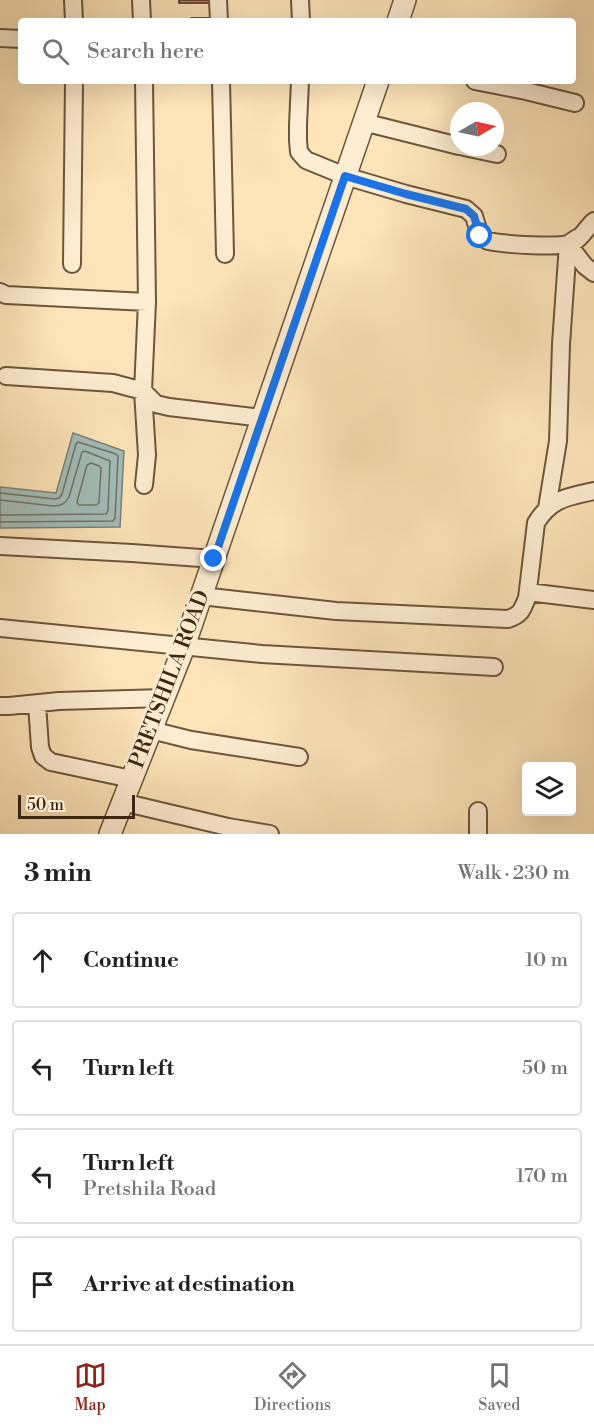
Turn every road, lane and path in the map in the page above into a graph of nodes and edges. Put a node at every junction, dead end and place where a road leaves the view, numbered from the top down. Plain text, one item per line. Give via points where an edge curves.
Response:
1 (73, 0) edge
2 (141, 0) edge
3 (218, 0) edge
4 (300, 0) edge
5 (405, 0) edge
6 (74, 18) edge
7 (142, 18) edge
8 (219, 18) edge
9 (301, 18) edge
10 (399, 18) edge
11 (0, 38) edge
12 (18, 39) edge
13 (74, 84) edge
14 (144, 84) edge
15 (221, 84) edge
16 (300, 84) edge
17 (377, 84) edge
18 (490, 84) edge
19 (575, 103) dead end
20 (363, 123) junction
21 (450, 144) edge
22 (345, 176) junction
23 (594, 221) edge
24 (568, 244) junction
25 (225, 254) dead end
26 (72, 264) dead end
27 (594, 273) edge
28 (0, 292) edge
29 (147, 302) junction
30 (6, 376) dead end
31 (143, 391) junction
32 (262, 418) junction
33 (144, 485) dead end
34 (594, 491) edge
35 (547, 508) junction
36 (0, 546) edge
37 (214, 559) junction
38 (528, 592) junction
39 (201, 596) junction
40 (594, 600) edge
41 (0, 628) edge
42 (184, 647) junction
43 (494, 667) dead end
44 (164, 698) junction
45 (37, 704) junction
46 (0, 706) edge
47 (151, 730) junction
48 (299, 757) dead end
49 (131, 779) junction
50 (122, 802) junction
51 (478, 811) dead end
52 (215, 829) edge
53 (110, 834) edge
54 (270, 834) edge
55 (478, 834) edge

1 - 6 street
2 - 7 street
3 - 8 street
4 - 9 street
5 - 10 street
11 - 12 street
13 - 26 street
14 - 29 street
15 - 25 street
16 - 22 street via 299,152 306,160
17 - 20 street, PRETSHILA ROAD
18 - 19 street
20 - 21 street
20 - 22 street, PRETSHILA ROAD
22 - 24 street via 466,209 474,216 480,236 488,241
22 - 32 street, PRETSHILA ROAD
23 - 24 street
24 - 27 street
24 - 35 street via 558,441
28 - 29 street
29 - 31 street
30 - 31 street via 113,383
31 - 32 street via 156,404 169,407
31 - 33 street via 147,454
32 - 37 street, PRETSHILA ROAD
34 - 35 street via 567,497
35 - 38 street via 536,523
36 - 37 street
37 - 39 street, PRETSHILA ROAD
38 - 39 street via 517,616 499,620 336,611
38 - 40 street
39 - 42 street, PRETSHILA ROAD
41 - 42 street
42 - 43 street
42 - 44 street, PRETSHILA ROAD
44 - 45 street
44 - 47 street, PRETSHILA ROAD
45 - 46 street
45 - 49 street via 43,756 51,762
47 - 48 street
47 - 49 street, PRETSHILA ROAD
49 - 50 street, PRETSHILA ROAD
50 - 52 street
50 - 53 street, PRETSHILA ROAD
51 - 55 street
52 - 54 street

